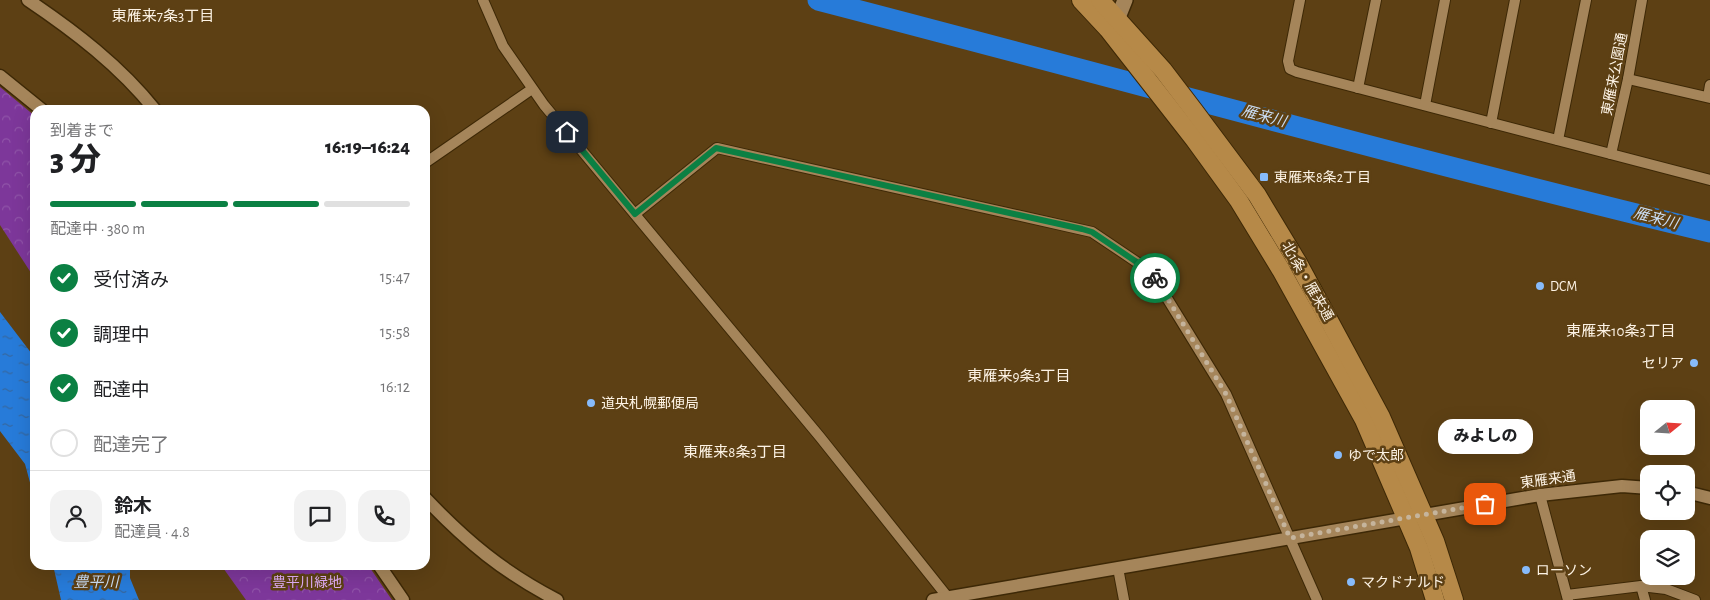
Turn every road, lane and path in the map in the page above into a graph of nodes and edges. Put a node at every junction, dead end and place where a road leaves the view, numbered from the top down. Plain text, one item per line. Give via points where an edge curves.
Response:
1 (28, 0) edge
2 (483, 0) edge
3 (1125, 0) edge
4 (1300, 0) edge
5 (1376, 0) edge
6 (1445, 0) edge
7 (1515, 0) edge
8 (1586, 0) edge
9 (1642, 0) edge
10 (1096, 3) edge
11 (1113, 24) junction
12 (0, 76) edge
13 (1628, 79) junction
14 (1710, 85) edge
15 (1358, 88) junction
16 (532, 89) junction
17 (1709, 98) edge
18 (36, 105) edge
19 (151, 105) edge
20 (1425, 105) junction
21 (1491, 123) junction
22 (1558, 140) junction
23 (1612, 154) junction
24 (430, 160) edge
25 (1710, 180) edge
26 (635, 214) junction
27 (1640, 488) edge
28 (1695, 494) edge
29 (1540, 495) junction
30 (1710, 498) edge
31 (430, 503) edge
32 (1423, 514) junction
33 (1405, 518) junction
34 (1290, 538) junction
35 (1118, 568) junction
36 (382, 570) edge
37 (1641, 586) junction
38 (1568, 598) edge
39 (950, 599) edge
40 (403, 600) edge
41 (557, 600) edge
42 (933, 600) edge
43 (1124, 600) edge
44 (1316, 600) edge
45 (1435, 600) edge
46 (1454, 600) edge
47 (1645, 600) edge
48 (1695, 600) edge

1 - 19 street via 88,44
2 - 16 street via 503,46
3 - 11 main road
4 - 15 street via 1288,61 1290,69
5 - 15 street
6 - 20 street
7 - 21 street
8 - 22 street
9 - 13 street, 東雁来公園通
10 - 11 highway, 北1条・雁来通
11 - 32 highway, 北1条・雁来通 via 1163,70 1257,195 1298,263 1381,417
11 - 33 highway, 北1条・雁来通 via 1135,63 1239,201 1281,270 1364,420
12 - 18 street
13 - 17 street
13 - 23 street, 東雁来公園通
14 - 17 street
15 - 20 street
16 - 24 street
16 - 26 street
20 - 21 street
21 - 22 street
22 - 23 street
23 - 25 street
26 - 34 street via 716,148 1092,232 1154,277 1226,394
26 - 39 street
27 - 29 street, 東雁来通 via 1612,487
28 - 30 street
29 - 32 street, 東雁来通
29 - 38 street
31 - 41 street via 457,532 493,562
32 - 33 street, 東雁来通
32 - 46 highway, 北1条・雁来通
33 - 34 street, 東雁来通
33 - 45 highway, 北1条・雁来通 via 1419,548
34 - 35 street, 東雁来通
34 - 44 street
35 - 39 street, 東雁来通
35 - 43 street
36 - 40 street
37 - 38 street
37 - 47 street
37 - 48 street via 1666,589
39 - 42 street, 東雁来通

